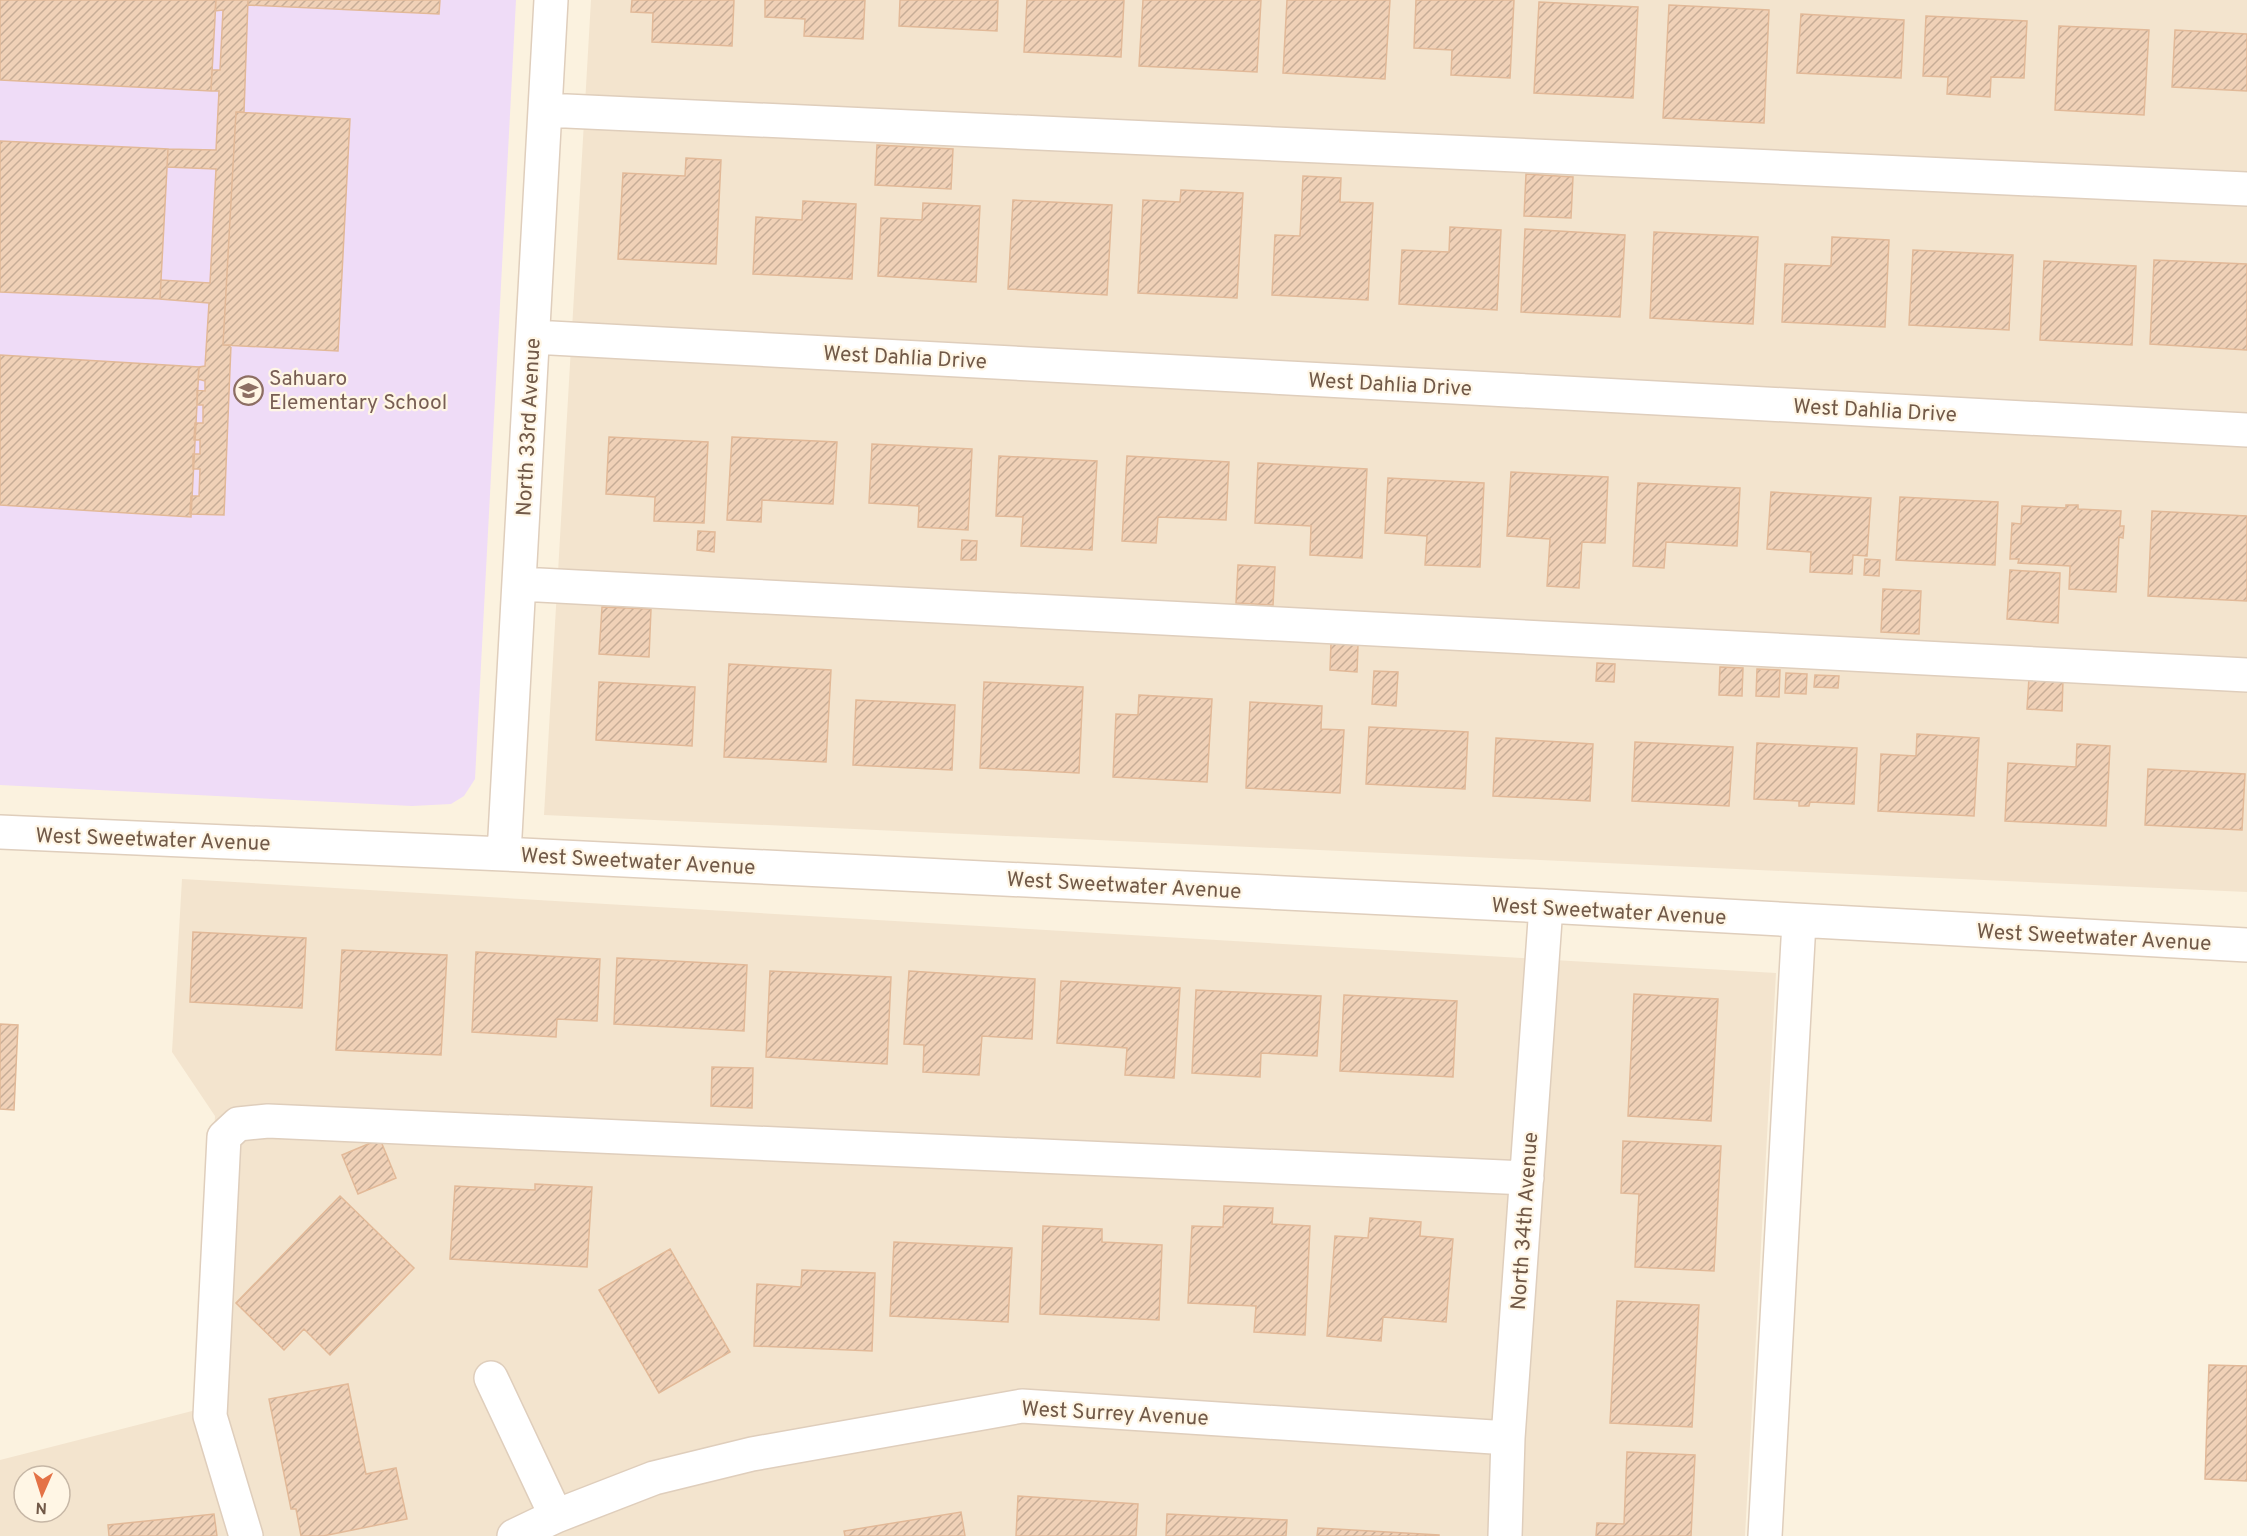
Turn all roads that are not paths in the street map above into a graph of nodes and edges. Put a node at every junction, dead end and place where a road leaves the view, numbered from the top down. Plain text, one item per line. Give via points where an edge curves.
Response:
1 (551, 0) edge
2 (545, 110) junction
3 (2247, 189) edge
4 (533, 337) junction
5 (2247, 430) edge
6 (520, 584) junction
7 (2247, 675) edge
8 (0, 832) edge
9 (504, 854) junction
10 (1546, 906) junction
11 (1799, 922) junction
12 (2247, 945) edge
13 (1527, 1178) junction
14 (490, 1378) dead end
15 (1508, 1438) junction
16 (556, 1516) junction
17 (246, 1536) edge
18 (514, 1536) edge
19 (1505, 1536) edge
20 (1766, 1536) edge

1 - 2 street, North 33rd Avenue
2 - 3 street
2 - 4 street, North 33rd Avenue
4 - 5 street, West Dahlia Drive
4 - 6 street, North 33rd Avenue
6 - 7 street
6 - 9 street, North 33rd Avenue
8 - 9 street, West Sweetwater Avenue
9 - 10 street, West Sweetwater Avenue
10 - 11 street, West Sweetwater Avenue
10 - 13 street, North 34th Avenue
11 - 12 street, West Sweetwater Avenue
11 - 20 street
13 - 15 street, North 34th Avenue
13 - 17 street via 268,1121 238,1124 224,1137 210,1416
14 - 16 street
15 - 16 street, West Surrey Avenue via 1022,1406 752,1454 654,1478
15 - 19 street, North 34th Avenue
16 - 18 street, West Surrey Avenue

